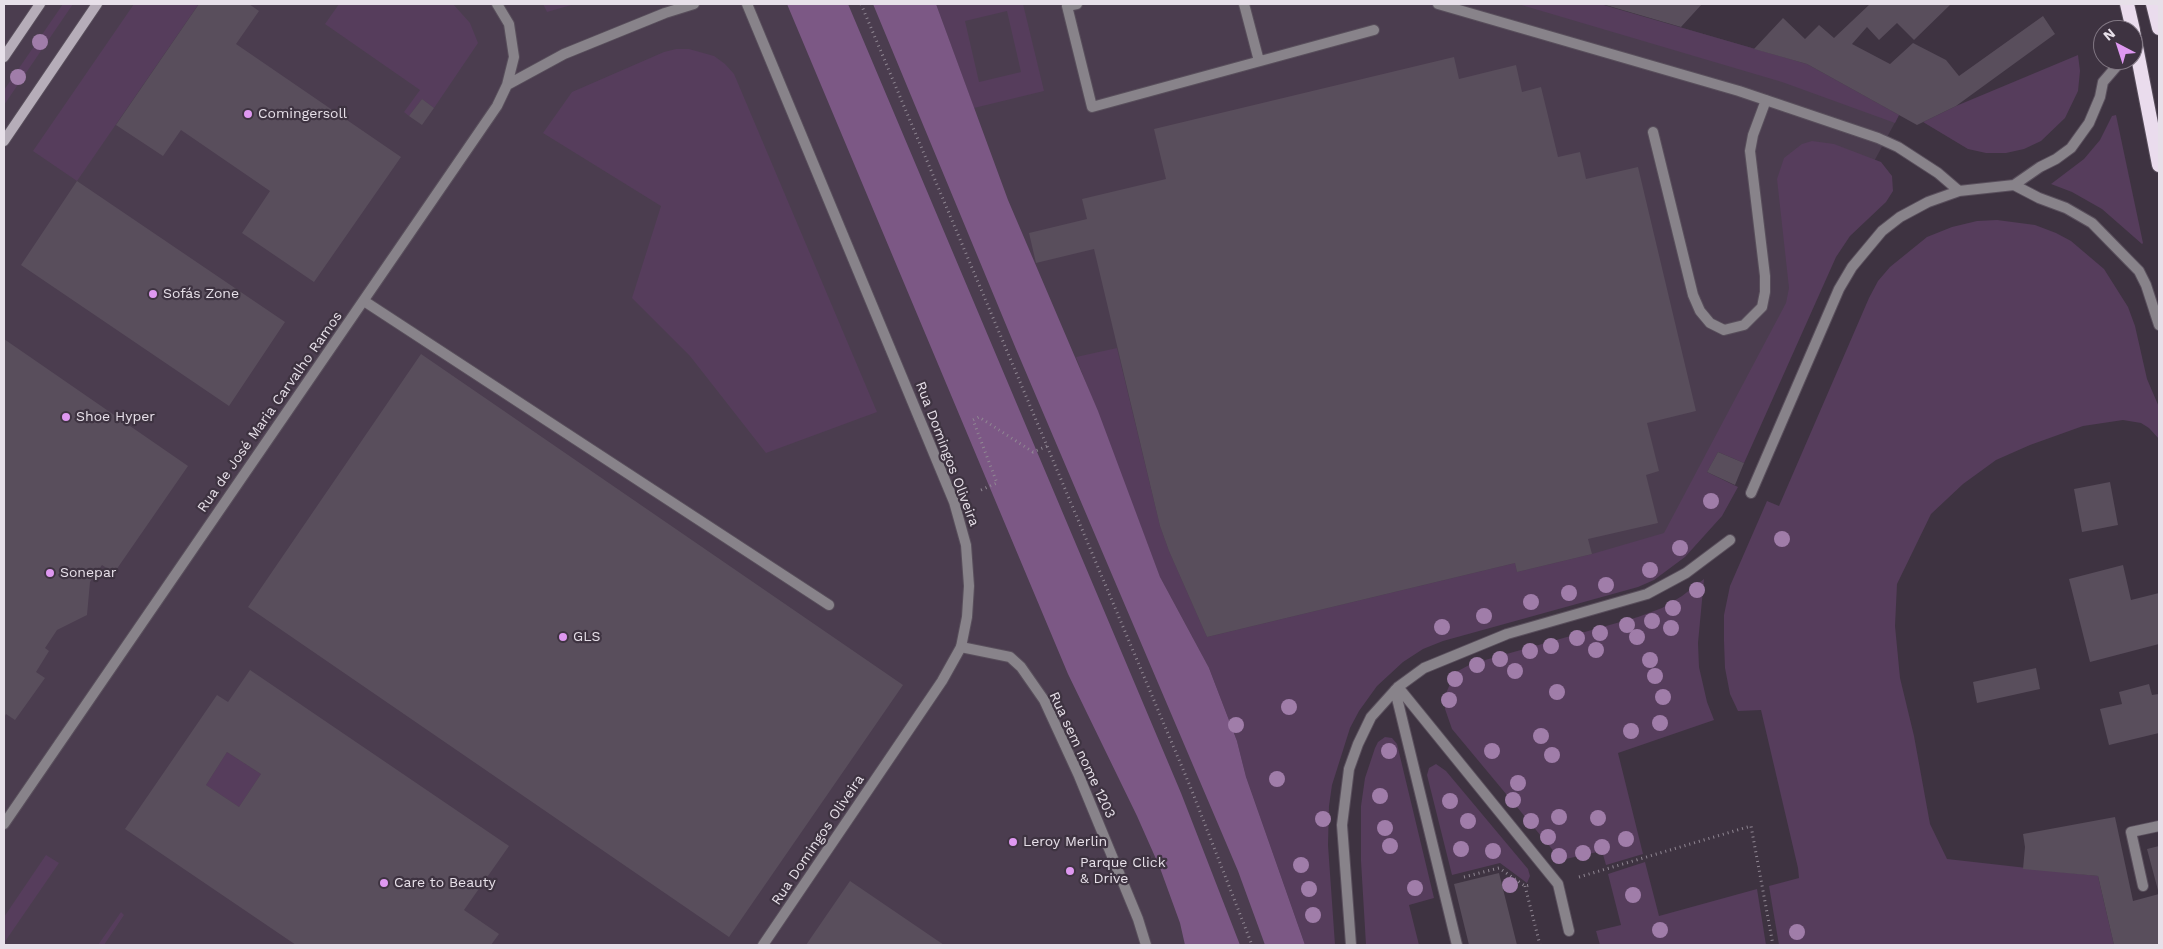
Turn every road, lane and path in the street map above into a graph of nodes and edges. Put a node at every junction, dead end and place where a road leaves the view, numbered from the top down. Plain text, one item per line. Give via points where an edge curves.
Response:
1 (40, 4) edge
2 (98, 4) edge
3 (497, 4) edge
4 (694, 4) edge
5 (747, 4) edge
6 (860, 4) edge
7 (1077, 4) edge
8 (1244, 4) edge
9 (1438, 4) edge
10 (2127, 4) edge
11 (2153, 4) edge
12 (2130, 20) edge
13 (2159, 28) edge
14 (1374, 30) dead end
15 (4, 57) edge
16 (1259, 62) junction
17 (2113, 70) edge
18 (2140, 70) edge
19 (508, 85) junction
20 (1766, 100) junction
21 (1653, 132) dead end
22 (4, 141) edge
23 (2159, 165) edge
24 (2014, 185) junction
25 (1959, 191) junction
26 (364, 300) junction
27 (2159, 325) edge
28 (1047, 446) junction
29 (981, 490) dead end
30 (1751, 493) dead end
31 (1730, 540) dead end
32 (830, 605) dead end
33 (961, 647) junction
34 (1397, 688) junction
35 (4, 824) edge
36 (2159, 826) edge
37 (1442, 883) junction
38 (1558, 884) junction
39 (1524, 886) junction
40 (2143, 886) dead end
41 (1569, 931) dead end
42 (763, 945) edge
43 (1146, 945) edge
44 (1252, 945) edge
45 (1351, 945) edge
46 (1457, 945) edge
47 (1540, 945) edge
48 (1773, 945) edge

1 - 15 main road
2 - 22 main road
3 - 19 street, Rua de José Maria Carvalho Ramos via 509,24 512,37 514,56
4 - 19 street via 564,54
5 - 33 street, Rua Domingos Oliveira via 954,502 966,544 969,586
6 - 28 path
7 - 16 street via 1067,6 1092,107
8 - 16 street
9 - 20 street
10 - 12 highway
11 - 13 highway
14 - 16 street
17 - 24 street via 2103,82 2089,123 2076,141 2056,159
18 - 23 highway
19 - 26 street, Rua de José Maria Carvalho Ramos via 486,123
20 - 21 street via 1750,151 1765,292 1762,307 1744,325 1724,330 1710,323 1700,311 1693,296
20 - 25 street via 1898,147
24 - 25 street
24 - 27 street via 2092,223 2139,271
25 - 30 street via 1928,202 1900,218 1882,231 1852,267 1839,289
26 - 32 street
26 - 35 street, Rua de José Maria Carvalho Ramos
28 - 29 path via 1033,452 979,417 973,420 998,483
28 - 44 path via 1190,786
31 - 34 street via 1686,573 1646,594 1507,634 1424,668
33 - 42 street, Rua Domingos Oliveira via 942,681
33 - 43 street, Rua sem nome 1203 via 1010,657 1044,700 1080,776
34 - 37 street
34 - 38 street
34 - 45 street via 1371,717 1349,770 1342,825
36 - 40 street via 2131,832
37 - 39 path via 1499,868
37 - 46 street
38 - 39 path
38 - 41 street
38 - 48 path via 1751,826
39 - 47 path

